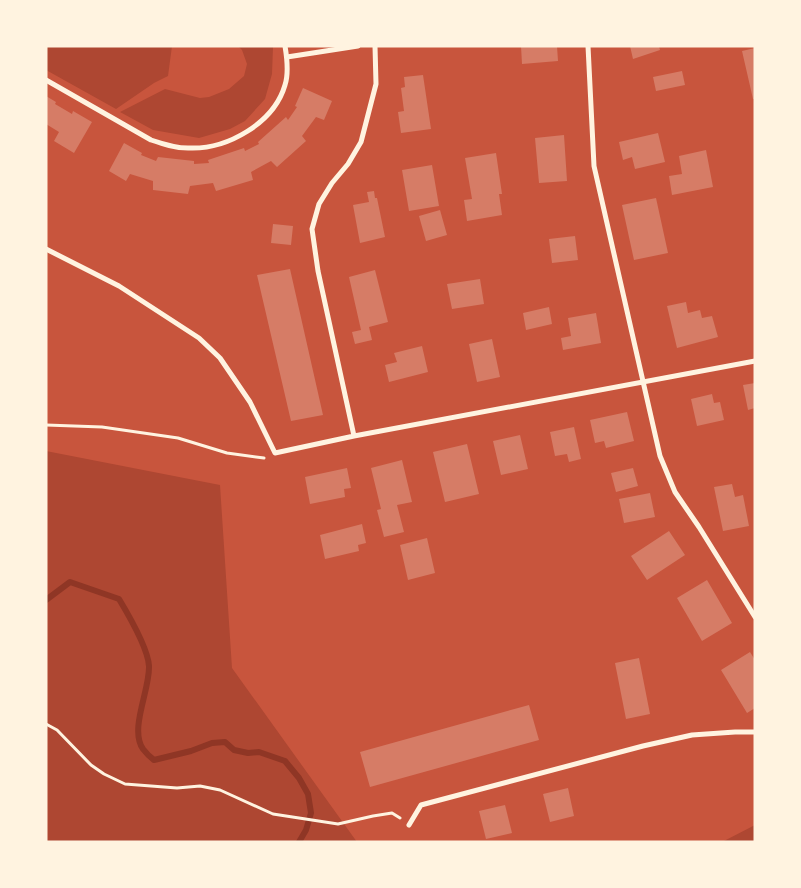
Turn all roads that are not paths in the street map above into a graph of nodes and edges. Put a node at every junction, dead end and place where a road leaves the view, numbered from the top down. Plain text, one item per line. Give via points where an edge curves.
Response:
1 (285, 46) edge
2 (358, 46) edge
3 (375, 46) edge
4 (588, 46) edge
5 (286, 57) junction
6 (46, 80) edge
7 (46, 249) edge
8 (755, 361) edge
9 (643, 381) junction
10 (354, 436) junction
11 (755, 617) edge
12 (755, 732) edge
13 (409, 825) road end

1 - 5 street
2 - 5 street
3 - 10 street via 376,84 360,142 319,204 312,229 318,272
4 - 9 street via 594,166
5 - 6 street via 286,83 274,108 241,135 203,147 189,148 150,140
7 - 10 street via 119,286 199,338 220,358 250,402 275,453
8 - 9 street
9 - 10 street
9 - 11 street via 660,456 675,492
12 - 13 street via 692,735 421,804

